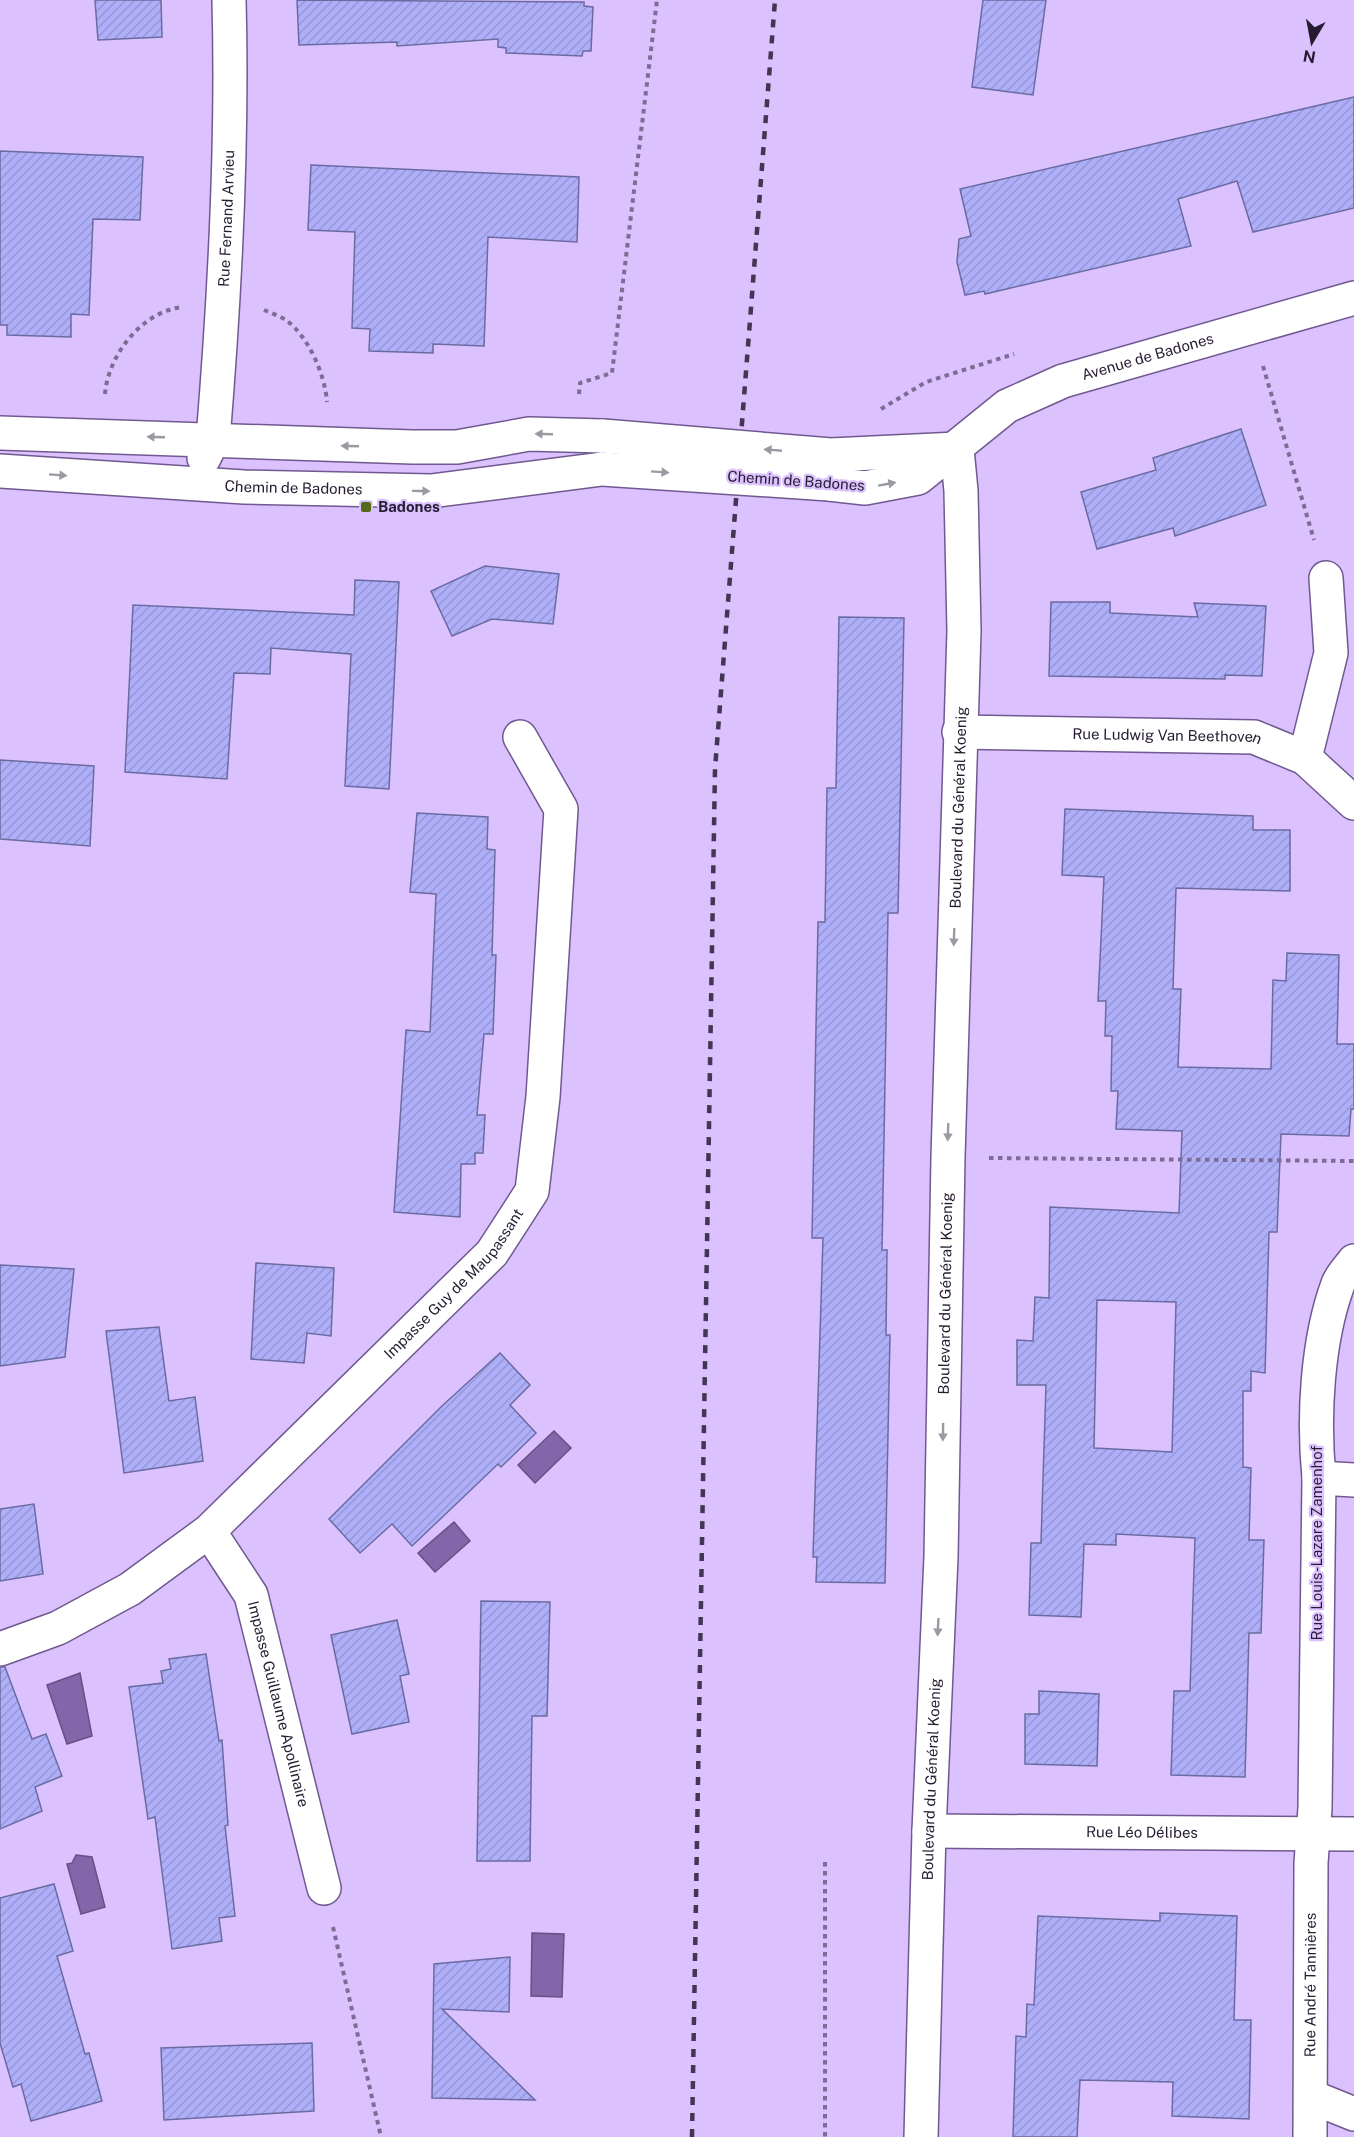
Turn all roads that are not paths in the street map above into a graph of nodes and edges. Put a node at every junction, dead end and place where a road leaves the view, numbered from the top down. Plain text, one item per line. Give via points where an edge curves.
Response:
1 (229, 0) edge
2 (1354, 298) edge
3 (0, 433) edge
4 (213, 439) junction
5 (957, 449) junction
6 (830, 469) junction
7 (0, 471) edge
8 (97, 478) junction
9 (1326, 578) road end
10 (959, 732) junction
11 (519, 737) dead end
12 (1305, 758) junction
13 (1354, 803) edge
14 (1354, 1261) edge
15 (1319, 1478) junction
16 (1354, 1480) edge
17 (209, 1531) junction
18 (0, 1649) edge
19 (928, 1831) junction
20 (1312, 1833) junction
21 (1354, 1834) edge
22 (324, 1888) road end
23 (1312, 2097) junction
24 (1354, 2114) edge
25 (921, 2137) edge
26 (1311, 2137) edge

1 - 4 street, Rue Fernand Arvieu via 231,105
2 - 5 street, Avenue de Badones via 1063,381 1007,406
4 -> 3 street, Chemin de Badones
6 -> 4 street, Chemin de Badones, bridge via 603,436 529,434 457,447
4 - 8 street, Chemin de Badones via 202,462 140,462
5 - 6 street, Chemin de Badones via 918,478 865,488
5 - 10 street, Boulevard du Général Koenig via 964,631
8 -> 6 street, Chemin de Badones, bridge via 244,487 431,491 602,469
7 -> 8 street, Chemin de Badones
9 - 12 street via 1331,653
10 - 12 street, Rue Ludwig Van Beethoven via 1254,737
10 -> 19 street, Boulevard du Général Koenig via 941,1557
11 - 17 street, Impasse Guy de Maupassant via 561,809 543,1097 532,1191 492,1253
12 - 13 street, Rue Ludwig Van Beethoven
14 - 15 street, Rue Louis-Lazare Zamenhof via 1339,1282 1320,1362 1316,1446
15 - 16 street
15 - 20 street, Rue Louis-Lazare Zamenhof
17 - 18 street, Impasse Guy de Maupassant via 130,1589 58,1628
17 - 22 street, Impasse Guillaume Apollinaire via 251,1595
19 - 20 street, Rue Léo Délibes
19 - 25 street, Boulevard du Général Koenig
20 - 21 street, Rue Léo Délibes
20 - 23 street, Rue André Tannières
23 - 24 street
23 - 26 street, Rue André Tannières

